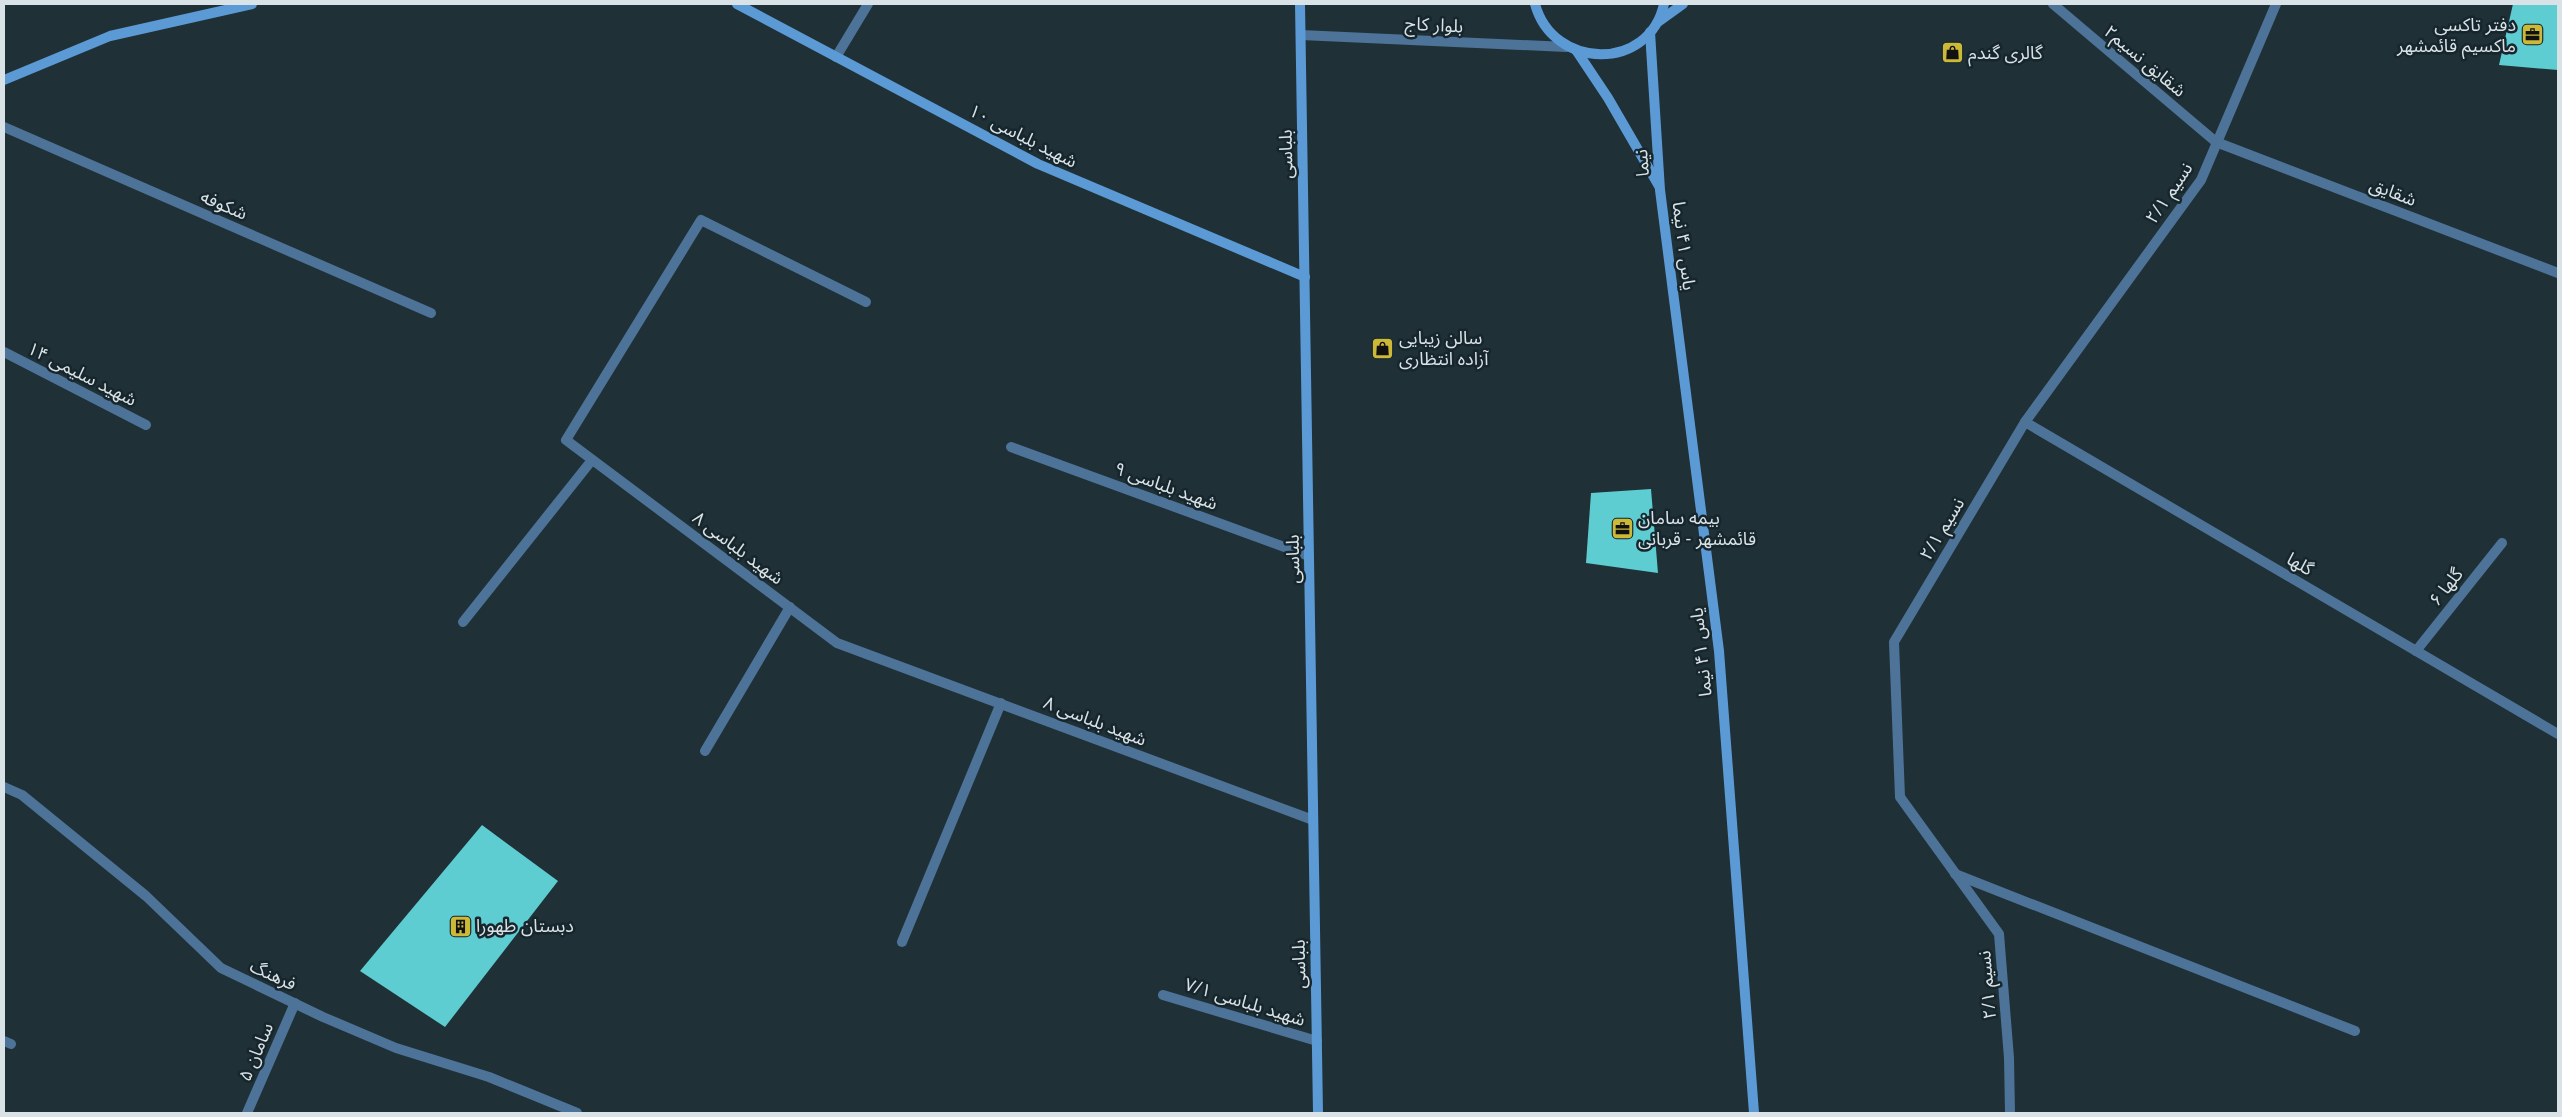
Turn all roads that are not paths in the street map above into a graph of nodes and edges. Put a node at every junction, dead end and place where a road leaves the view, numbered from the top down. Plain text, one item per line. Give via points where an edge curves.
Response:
1 (252, 4) edge
2 (737, 4) edge
3 (868, 4) edge
4 (1300, 4) edge
5 (1534, 4) edge
6 (1664, 4) edge
7 (1683, 4) edge
8 (2053, 4) edge
9 (2276, 4) edge
10 (1653, 28) junction
11 (1301, 35) junction
12 (1571, 49) junction
13 (836, 56) junction
14 (4, 80) edge
15 (4, 128) edge
16 (2216, 142) junction
17 (1660, 190) junction
18 (2558, 273) edge
19 (1305, 278) junction
20 (866, 302) dead end
21 (431, 313) dead end
22 (4, 352) edge
23 (2025, 422) junction
24 (146, 425) dead end
25 (1011, 447) dead end
26 (592, 460) junction
27 (2502, 543) dead end
28 (1309, 556) junction
29 (790, 607) junction
30 (464, 622) dead end
31 (2416, 651) junction
32 (1001, 703) junction
33 (2558, 734) edge
34 (705, 751) dead end
35 (4, 787) edge
36 (1313, 820) junction
37 (1954, 873) junction
38 (902, 942) dead end
39 (1163, 995) dead end
40 (295, 1003) junction
41 (2355, 1031) dead end
42 (1317, 1041) junction
43 (247, 1113) edge
44 (577, 1113) edge
45 (1318, 1113) edge
46 (1754, 1113) edge
47 (2010, 1113) edge

1 - 14 street via 110,36
2 - 13 street, شهید بلباسی ١٠
3 - 13 street
4 - 11 street, بلباسی
5 - 12 street, نیما via 1549,33
6 - 10 street
7 - 10 street
8 - 16 street, شقایق نسیم۲
9 - 16 street, نسیم ۲/۱
10 - 12 street via 1632,47 1611,54 1588,54
10 - 17 street, نیما
11 - 12 street, بلوار کاج
11 - 19 street, بلباسی
12 - 17 street, نیما via 1608,98
13 - 19 street, شهید بلباسی ١٠ via 1038,164
15 - 21 street, شکوفه
16 - 18 street, شقایق
16 - 23 street, نسیم ۲/۱ via 2201,180
17 - 46 street, یاس ۴۱ نیما via 1719,651
19 - 28 street, بلباسی
20 - 26 street, شهید بلباسی ۸ via 701,220 566,440
22 - 24 street, شهید سلیمی ۱۴
23 - 31 street, گلها
23 - 37 street, نسیم ۲/۱ via 1894,642 1900,797
25 - 28 street, شهید بلباسی ۹
26 - 29 street, شهید بلباسی ۸
26 - 30 street
27 - 31 street, گلها ۶
28 - 36 street, بلباسی
29 - 32 street, شهید بلباسی ۸ via 837,643
29 - 34 street
31 - 33 street, گلها
32 - 36 street, شهید بلباسی ۸
32 - 38 street
35 - 40 street, فرهنگ via 22,795 146,896 221,968
36 - 42 street, بلباسی
37 - 41 street
37 - 47 street, نسیم ۲/۱ via 1999,934 2010,1058
39 - 42 street, شهید بلباسی ۷/۱
40 - 43 street, سامان ۵
40 - 44 street, فرهنگ via 396,1048 489,1077
42 - 45 street, بلباسی

